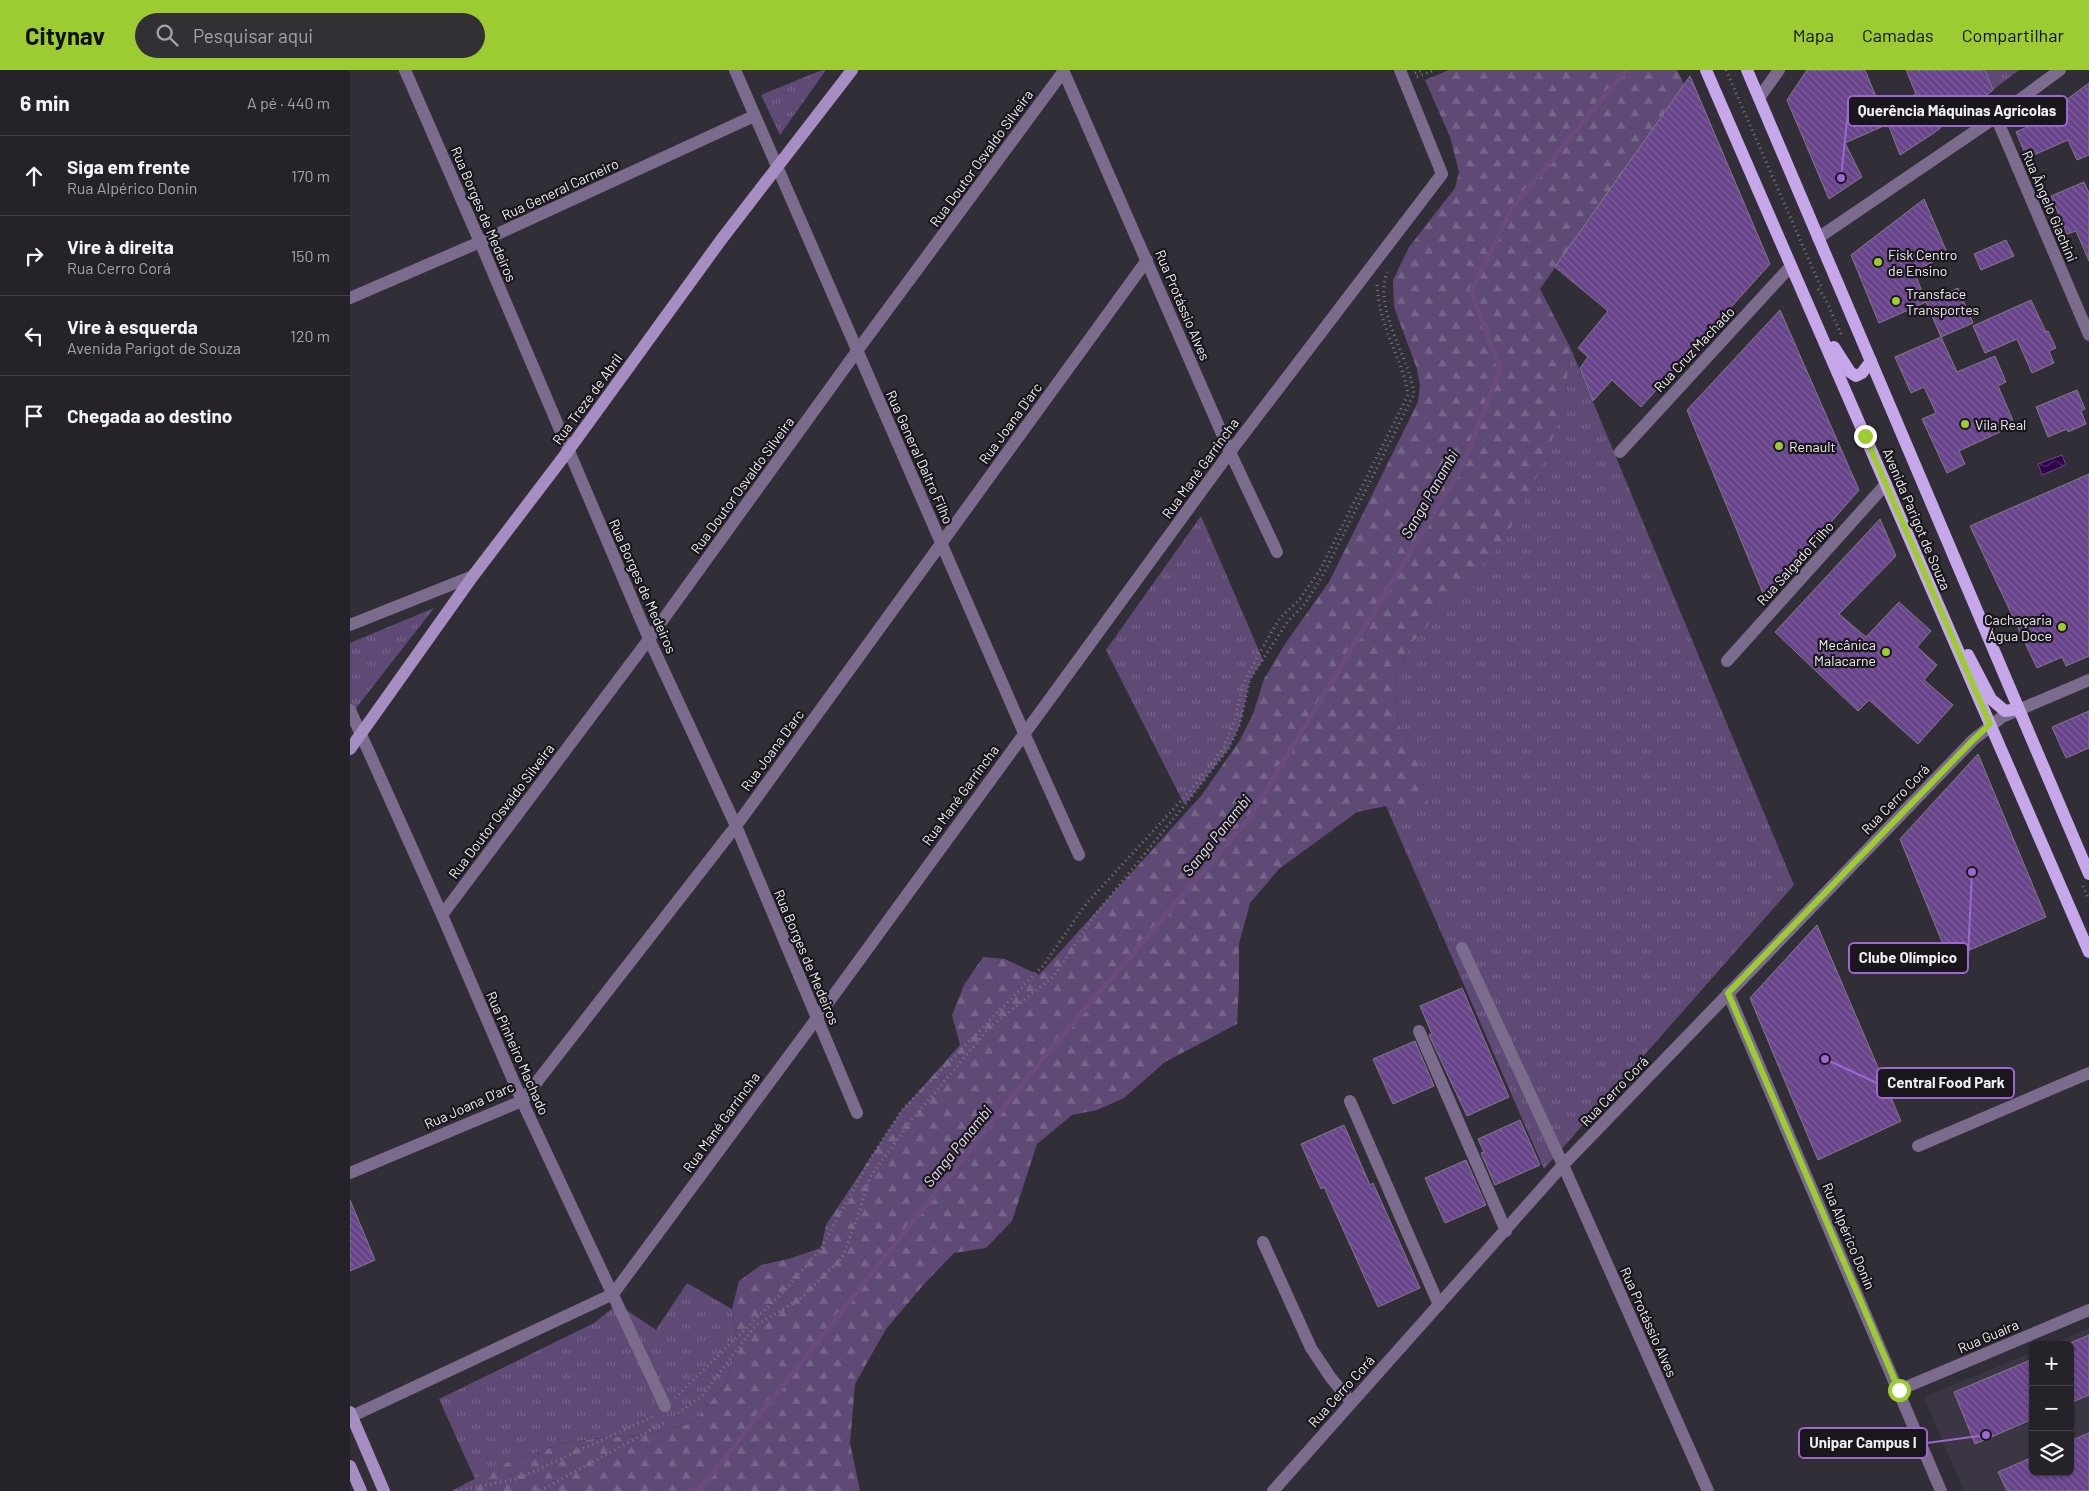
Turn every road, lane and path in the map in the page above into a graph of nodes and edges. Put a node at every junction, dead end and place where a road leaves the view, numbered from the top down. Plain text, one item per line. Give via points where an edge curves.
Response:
1 (405, 70) edge
2 (735, 70) edge
3 (852, 70) edge
4 (1400, 70) edge
5 (1435, 70) edge
6 (1738, 70) edge
7 (1747, 70) edge
8 (1779, 70) edge
9 (2060, 70) edge
10 (1063, 71) edge
11 (1707, 71) edge
12 (1419, 86) dead end
13 (1759, 98) junction
14 (754, 116) junction
15 (1996, 117) junction
16 (778, 168) junction
17 (1818, 238) junction
18 (480, 242) junction
19 (1147, 260) junction
20 (1388, 266) dead end
21 (1791, 266) junction
22 (350, 298) edge
23 (1808, 302) junction
24 (2089, 334) edge
25 (857, 351) junction
26 (1871, 360) junction
27 (568, 450) junction
28 (1230, 452) junction
29 (1620, 452) dead end
30 (1886, 484) junction
31 (942, 543) junction
32 (1277, 552) dead end
33 (473, 576) junction
34 (1940, 610) junction
35 (350, 626) edge
36 (649, 639) junction
37 (1727, 661) dead end
38 (2089, 680) edge
39 (2018, 709) junction
40 (350, 710) edge
41 (1990, 724) junction
42 (1024, 733) junction
43 (361, 735) junction
44 (350, 749) edge
45 (736, 826) junction
46 (1079, 855) dead end
47 (2089, 874) edge
48 (442, 915) junction
49 (1462, 948) dead end
50 (2089, 952) edge
51 (1728, 993) junction
52 (817, 1018) junction
53 (1420, 1032) dead end
54 (2089, 1074) edge
55 (522, 1101) junction
56 (1350, 1101) dead end
57 (857, 1113) dead end
58 (1918, 1146) dead end
59 (1563, 1164) junction
60 (350, 1172) edge
61 (1506, 1231) junction
62 (1262, 1242) dead end
63 (613, 1294) junction
64 (1439, 1305) junction
65 (2089, 1310) edge
66 (1899, 1390) junction
67 (1351, 1402) junction
68 (665, 1406) dead end
69 (351, 1415) edge
70 (350, 1466) edge
71 (361, 1491) edge
72 (384, 1491) edge
73 (540, 1491) edge
74 (1273, 1491) edge
75 (1708, 1491) edge
76 (1941, 1491) edge

1 - 18 street, Rua Borges de Medeiros
2 - 14 street, Rua General Daltro Filho
3 - 16 street, Rua Treze de Abril
4 - 28 street, Rua Mané Garrincha via 1442,174
5 - 12 path via 1416,78
6 - 13 main road
7 - 13 main road, Avenida Parigot de Souza
8 - 13 street
9 - 15 street
10 - 19 street, Rua Protássio Alves
10 - 25 street, Rua Doutor Osvaldo Silveira
11 - 21 main road, Avenida Parigot de Souza
13 - 17 main road, Avenida Parigot de Souza
14 - 16 street, Rua General Daltro Filho
14 - 18 street, Rua General Carneiro
15 - 17 street
15 - 24 street, Rua Ângelo Giachini
16 - 25 street, Rua General Daltro Filho
16 - 27 street, Rua Treze de Abril
17 - 26 main road, Avenida Parigot de Souza
18 - 22 street, Rua General Carneiro
18 - 27 street, Rua Borges de Medeiros
19 - 28 street, Rua Protássio Alves
19 - 31 street, Rua Joana D'arc
20 - 73 path via 1383,283 1385,300 1390,324 1412,378 1414,394 1324,573 1250,679 1240,724 1229,748 1094,916 1054,976 990,1027 911,1120 870,1177 842,1258 800,1299 755,1326 702,1396 657,1428
21 - 23 main road, Avenida Parigot de Souza
21 - 29 street, Rua Cruz Machado
23 - 26 main road via 1850,372 1858,376
23 - 30 main road, Avenida Parigot de Souza
25 - 31 street, Rua General Daltro Filho
25 - 36 street, Rua Doutor Osvaldo Silveira
26 - 39 main road, Avenida Parigot de Souza
27 - 33 street, Rua Treze de Abril
27 - 36 street, Rua Borges de Medeiros
28 - 32 street, Rua Protássio Alves
28 - 42 street, Rua Mané Garrincha
30 - 34 main road, Avenida Parigot de Souza
30 - 37 street, Rua Salgado Filho
31 - 42 street, Rua General Daltro Filho
31 - 45 street, Rua Joana D'arc
33 - 35 street
33 - 43 street, Rua Treze de Abril
34 - 39 main road via 1991,699 2005,710
34 - 41 main road, Avenida Parigot de Souza
36 - 45 street, Rua Borges de Medeiros
36 - 48 street, Rua Doutor Osvaldo Silveira
38 - 39 street, Rua Cerro Corá
39 - 41 street, Rua Cerro Corá
39 - 47 main road, Avenida Parigot de Souza
40 - 43 street, Rua Pinheiro Machado
41 - 50 main road, Avenida Parigot de Souza
41 - 51 street, Rua Cerro Corá
42 - 46 street, Rua General Daltro Filho
42 - 52 street, Rua Mané Garrincha
43 - 44 street, Rua Treze de Abril
43 - 48 street, Rua Pinheiro Machado
45 - 52 street, Rua Borges de Medeiros
45 - 55 street, Rua Joana D'arc
48 - 55 street, Rua Pinheiro Machado
49 - 59 street, Rua Protássio Alves
51 - 59 street, Rua Cerro Corá
51 - 66 street, Rua Alpérico Donin
52 - 57 street, Rua Borges de Medeiros
52 - 63 street, Rua Mané Garrincha
53 - 61 street
54 - 58 street
55 - 60 street, Rua Joana D'arc
55 - 63 street, Rua Pinheiro Machado
56 - 64 street
59 - 61 street, Rua Cerro Corá
59 - 75 street, Rua Protássio Alves
61 - 64 street, Rua Cerro Corá
62 - 67 street via 1311,1348
63 - 68 street, Rua Pinheiro Machado
63 - 69 street, Rua Mané Garrincha
64 - 67 street, Rua Cerro Corá
65 - 66 street, Rua Guaíra
66 - 76 street, Rua Alpérico Donin
67 - 74 street, Rua Cerro Corá
69 - 72 street
70 - 71 street

